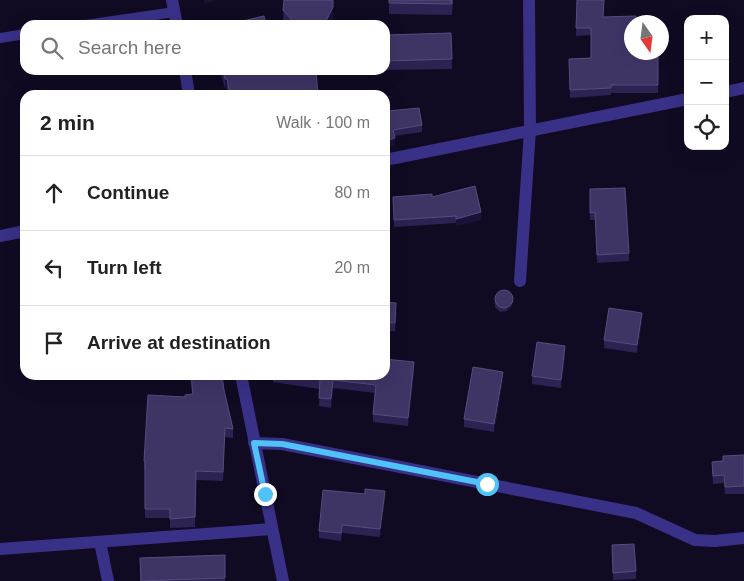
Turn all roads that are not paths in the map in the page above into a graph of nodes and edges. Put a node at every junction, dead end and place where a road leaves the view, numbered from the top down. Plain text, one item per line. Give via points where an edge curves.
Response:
1 (529, 0) edge
2 (173, 6) edge
3 (108, 20) edge
4 (176, 20) edge
5 (20, 35) edge
6 (0, 38) edge
7 (186, 75) edge
8 (744, 88) edge
9 (188, 90) edge
10 (729, 91) edge
11 (684, 100) edge
12 (530, 130) junction
13 (390, 159) edge
14 (20, 232) edge
15 (0, 236) edge
16 (520, 281) dead end
17 (242, 380) edge
18 (254, 443) junction
19 (272, 529) junction
20 (744, 538) edge
21 (100, 542) junction
22 (0, 549) edge
23 (108, 581) edge
24 (283, 581) edge

1 - 12 street
2 - 3 lane
2 - 4 street
5 - 6 lane
7 - 9 street
8 - 10 street
11 - 12 street
12 - 13 street
12 - 16 street
14 - 15 street
17 - 18 street
18 - 19 street
18 - 20 street via 282,444 636,513 695,540
19 - 21 street
19 - 24 street
21 - 22 street
21 - 23 street

